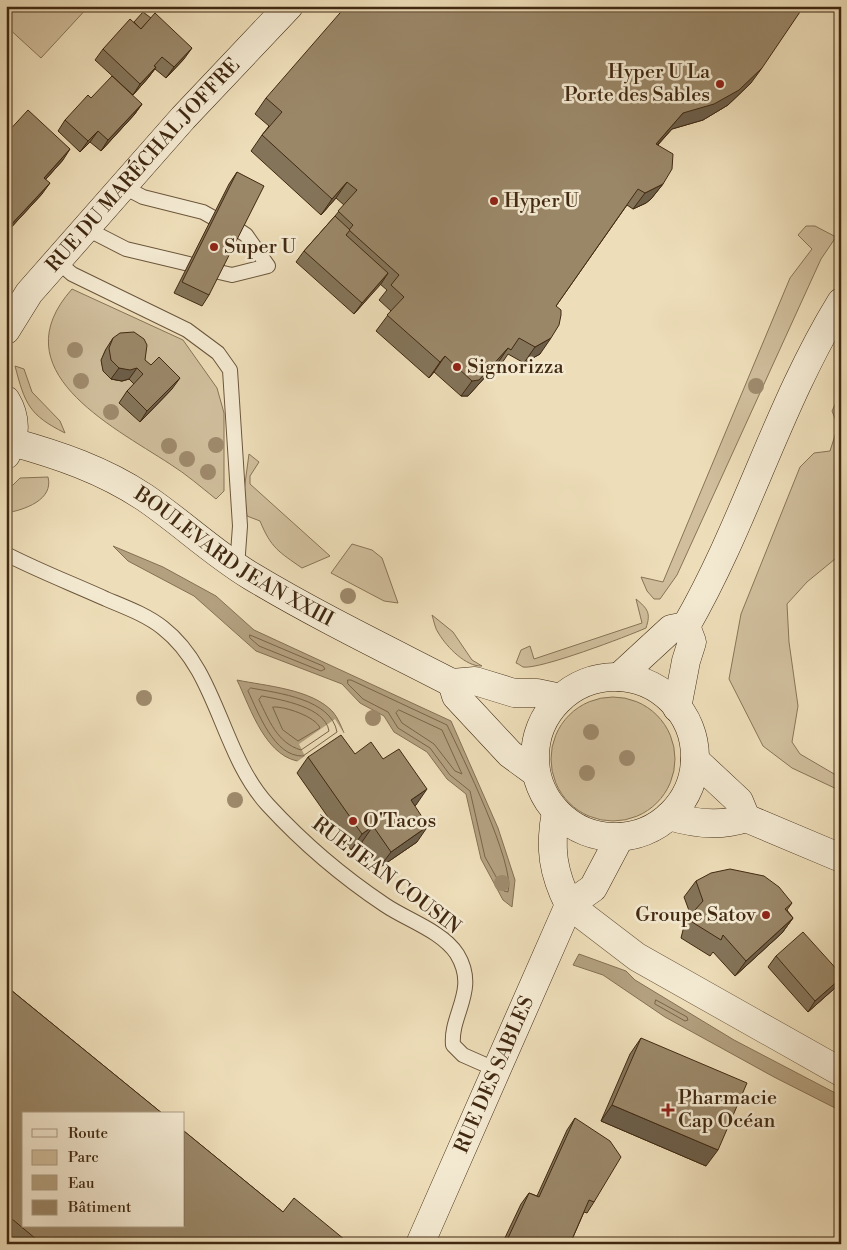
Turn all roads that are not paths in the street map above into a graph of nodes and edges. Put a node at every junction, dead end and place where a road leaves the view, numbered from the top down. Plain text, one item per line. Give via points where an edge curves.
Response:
1 (289, 6) edge
2 (122, 186) junction
3 (212, 217) edge
4 (85, 228) junction
5 (240, 231) edge
6 (57, 261) junction
7 (189, 264) edge
8 (219, 272) edge
9 (841, 302) edge
10 (10, 314) edge
11 (6, 400) edge
12 (9, 449) edge
13 (6, 554) edge
14 (237, 567) junction
15 (686, 626) junction
16 (619, 677) junction
17 (452, 683) junction
18 (561, 698) junction
19 (678, 708) junction
20 (695, 760) junction
21 (536, 773) junction
22 (556, 812) junction
23 (669, 816) junction
24 (746, 818) junction
25 (620, 837) junction
26 (841, 858) edge
27 (569, 905) junction
28 (497, 1070) junction
29 (841, 1072) edge
30 (420, 1244) edge

1 - 2 main road, RUE DU MARÉCHAL JOFFRE
2 - 3 lane via 143,197
2 - 4 main road, RUE DU MARÉCHAL JOFFRE
4 - 6 main road, RUE DU MARÉCHAL JOFFRE
4 - 7 lane via 126,249
5 - 8 lane via 268,266 232,275
6 - 10 main road, RUE DU MARÉCHAL JOFFRE
6 - 14 lane via 72,274 187,330 218,354 230,370 240,526
9 - 15 main road via 810,357 736,527
11 - 12 main road via 14,418
12 - 14 main road, BOULEVARD JEAN XXIII via 62,455 118,481 145,497
13 - 28 lane, RUE JEAN COUSIN via 132,610 168,634 184,650 205,682 245,773 266,803 323,859 383,904 431,932 457,954 465,983 452,1035 453,1045 463,1055
14 - 17 main road, BOULEVARD JEAN XXIII via 350,631
15 - 16 main road via 671,629
15 - 19 main road via 692,642
16 - 18 main road via 598,679 578,686
16 - 19 main road via 641,682 661,692
17 - 18 main road via 475,681 514,693
17 - 21 main road via 456,696 510,754
18 - 21 main road via 547,714 539,732 534,752
19 - 20 main road via 693,742
20 - 23 main road via 691,781
20 - 24 main road via 739,801
21 - 22 main road via 543,794
22 - 25 main road via 582,830
22 - 27 main road via 551,839 558,882
23 - 24 main road via 686,822 728,824
23 - 25 main road via 655,827
24 - 26 main road
25 - 27 main road via 593,888
27 - 28 main road, RUE DES SABLES
27 - 29 main road via 638,957
28 - 30 main road, RUE DES SABLES

